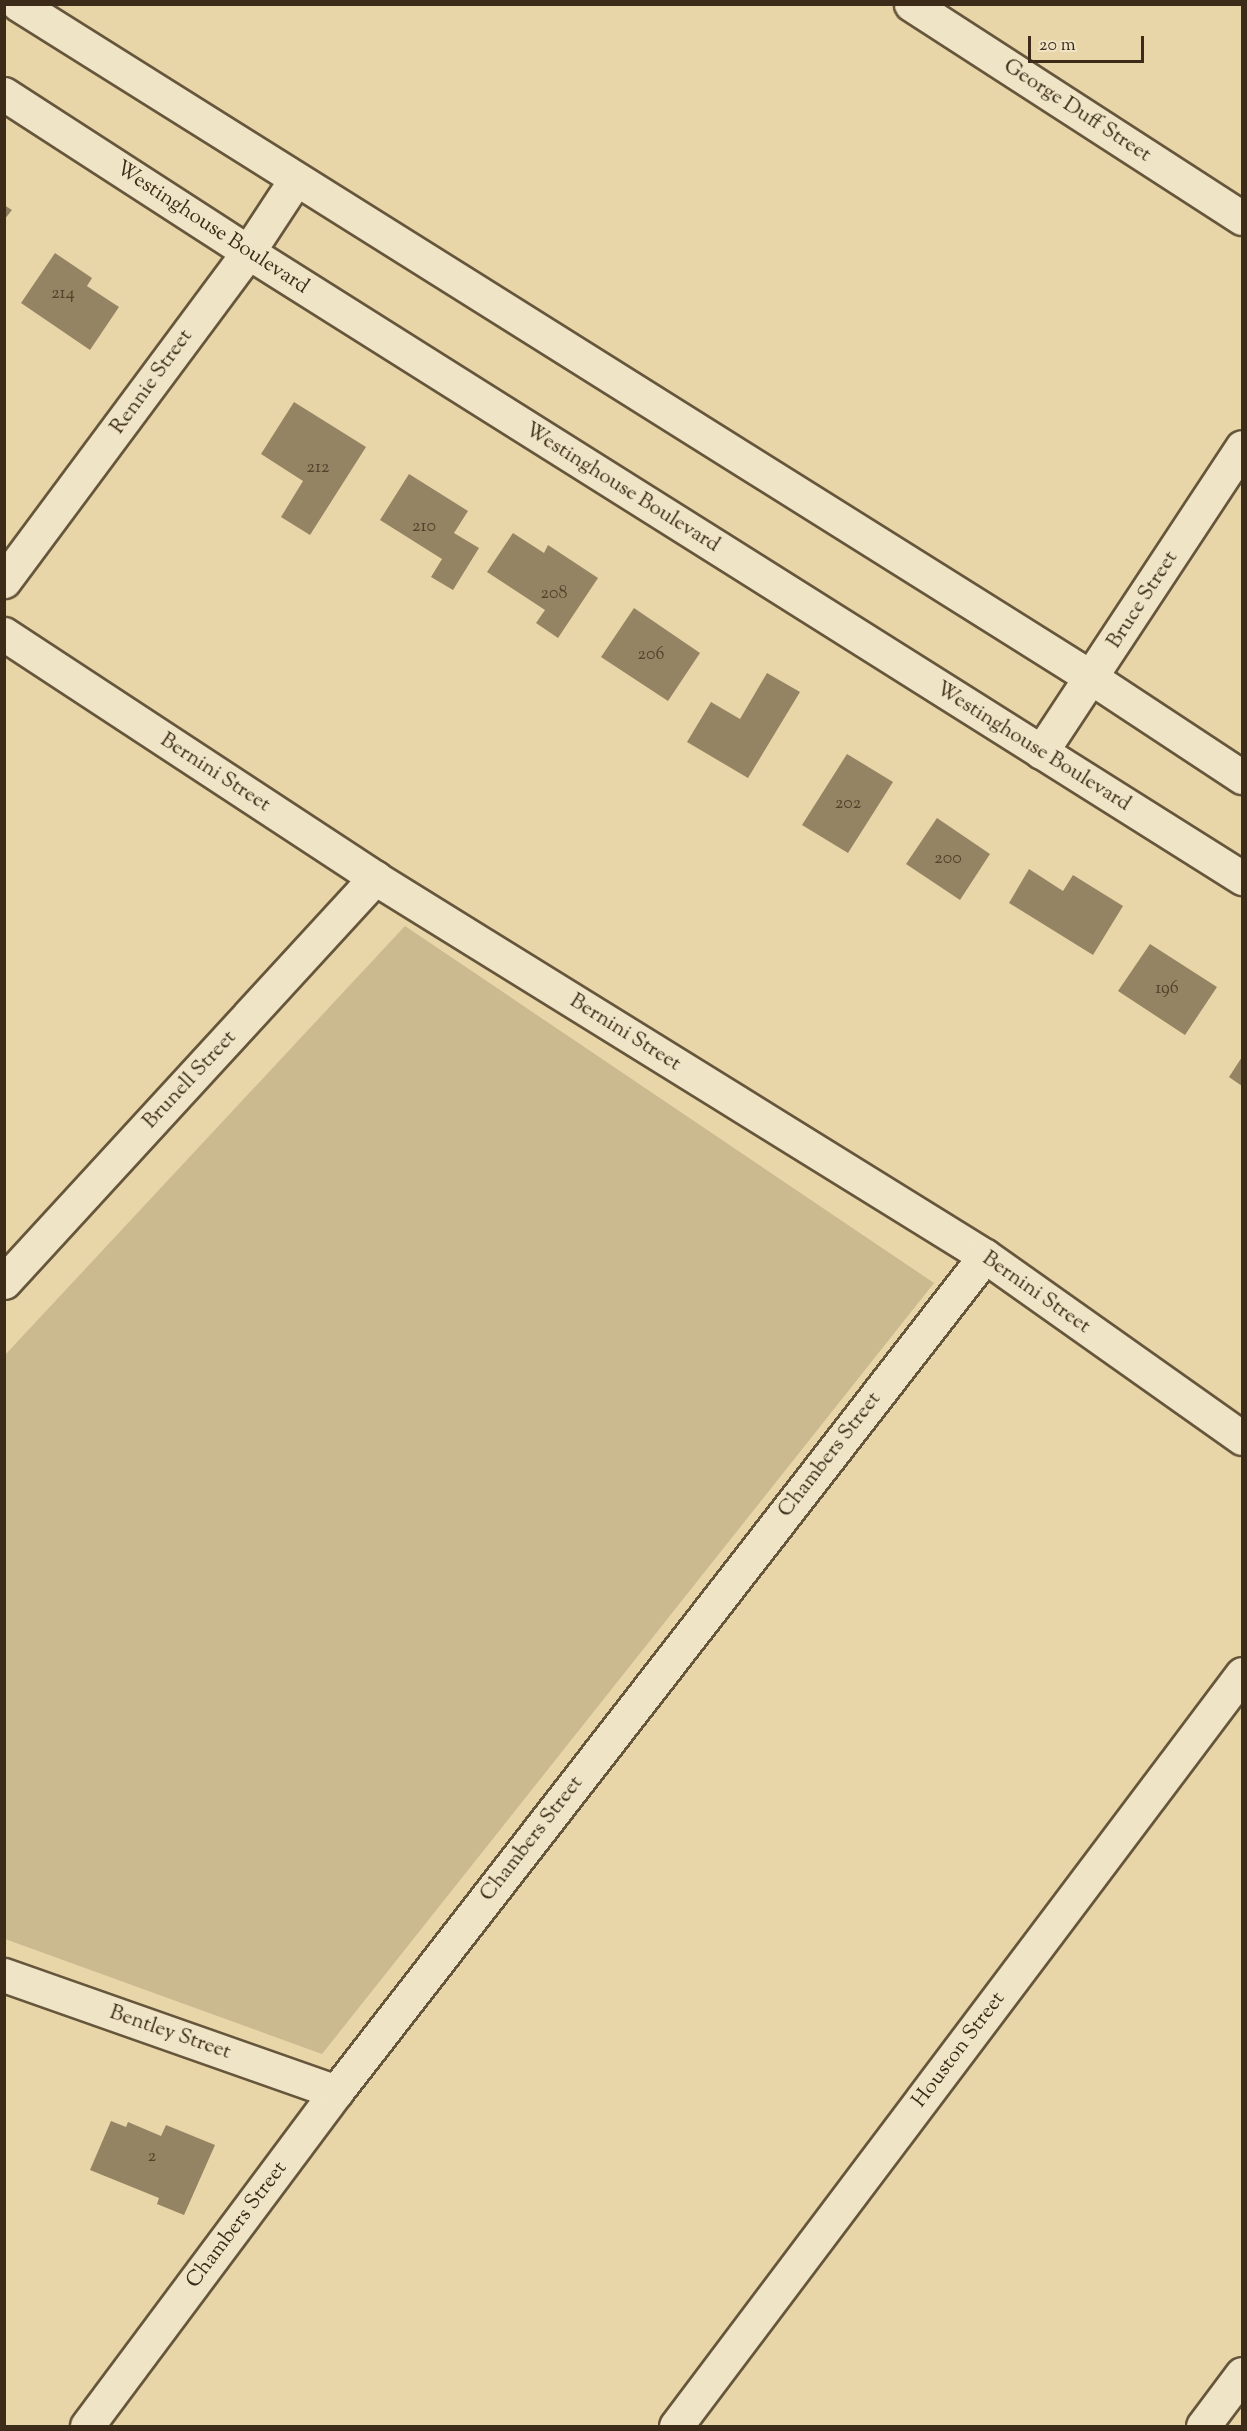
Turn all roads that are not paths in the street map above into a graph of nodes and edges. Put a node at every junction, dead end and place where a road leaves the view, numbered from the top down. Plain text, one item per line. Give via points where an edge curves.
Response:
1 (18, 4) edge
2 (911, 4) edge
3 (4, 94) edge
4 (296, 179) junction
5 (1242, 218) edge
6 (248, 252) junction
7 (1242, 447) edge
8 (4, 581) edge
9 (4, 634) edge
10 (1092, 678) junction
11 (1041, 752) junction
12 (1242, 777) edge
13 (375, 878) junction
14 (1242, 878) edge
15 (984, 1256) junction
16 (4, 1282) edge
17 (1242, 1438) edge
18 (1242, 1674) edge
19 (4, 1975) edge
20 (336, 2092) junction
21 (1242, 2374) edge
22 (87, 2427) edge
23 (676, 2427) edge
24 (1203, 2427) edge

1 - 4 street
2 - 5 street, George Duff Street
3 - 6 street, Westinghouse Boulevard
4 - 6 street, Rennie Street
4 - 10 street
6 - 8 street, Rennie Street
6 - 11 street, Westinghouse Boulevard
7 - 10 street, Bruce Street
9 - 13 street, Bernini Street
10 - 11 street, Bruce Street
10 - 12 street
11 - 14 street, Westinghouse Boulevard
13 - 15 street, Bernini Street
13 - 16 street, Brunell Street
15 - 17 street, Bernini Street
15 - 20 street, Chambers Street
18 - 23 street, Houston Street
19 - 20 street, Bentley Street
20 - 22 street, Chambers Street
21 - 24 street

